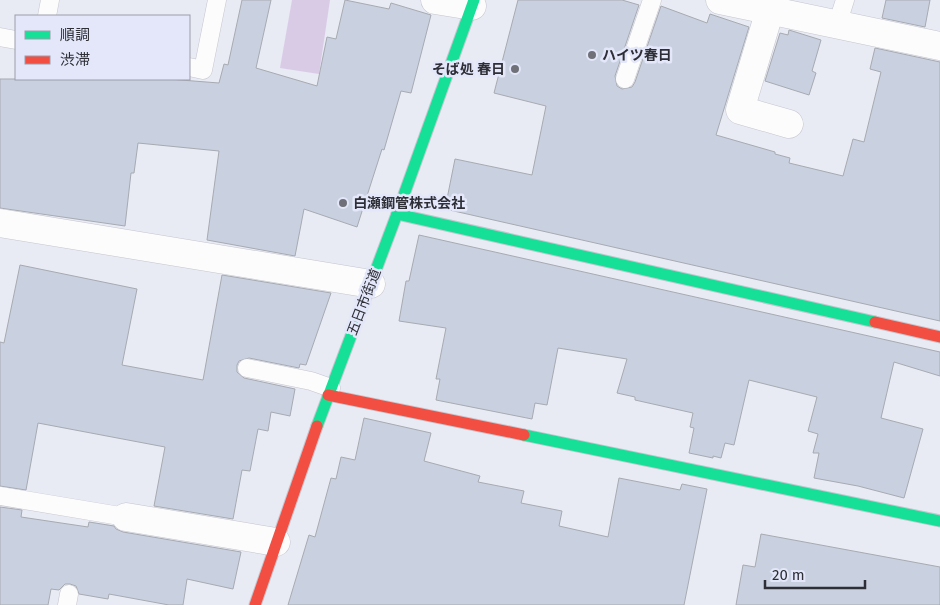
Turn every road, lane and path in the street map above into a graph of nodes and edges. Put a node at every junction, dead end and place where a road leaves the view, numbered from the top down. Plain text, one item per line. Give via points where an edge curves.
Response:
1 (50, 0) edge
2 (217, 0) edge
3 (435, 0) edge
4 (652, 0) edge
5 (720, 0) edge
6 (473, 3) edge
7 (770, 10) junction
8 (841, 13) edge
9 (46, 15) edge
10 (0, 37) edge
11 (15, 40) edge
12 (940, 46) edge
13 (190, 67) edge
14 (625, 79) dead end
15 (790, 124) dead end
16 (397, 214) junction
17 (0, 223) edge
18 (370, 284) junction
19 (940, 337) edge
20 (247, 368) dead end
21 (330, 391) junction
22 (0, 496) edge
23 (126, 517) joint
24 (940, 521) edge
25 (276, 542) junction
26 (255, 605) edge

1 - 9 lane
2 - 13 lane via 203,70
3 - 6 street
4 - 14 lane
5 - 7 street
6 - 16 street, 五日市街道
7 - 8 street
7 - 15 street via 740,110
8 - 12 street
10 - 11 lane
16 - 18 street, 五日市街道
16 - 19 street
17 - 18 street
18 - 21 street, 五日市街道
20 - 21 lane via 311,381
21 - 24 street
21 - 25 street, 五日市街道
22 - 23 lane
23 - 25 street
25 - 26 street, 五日市街道

